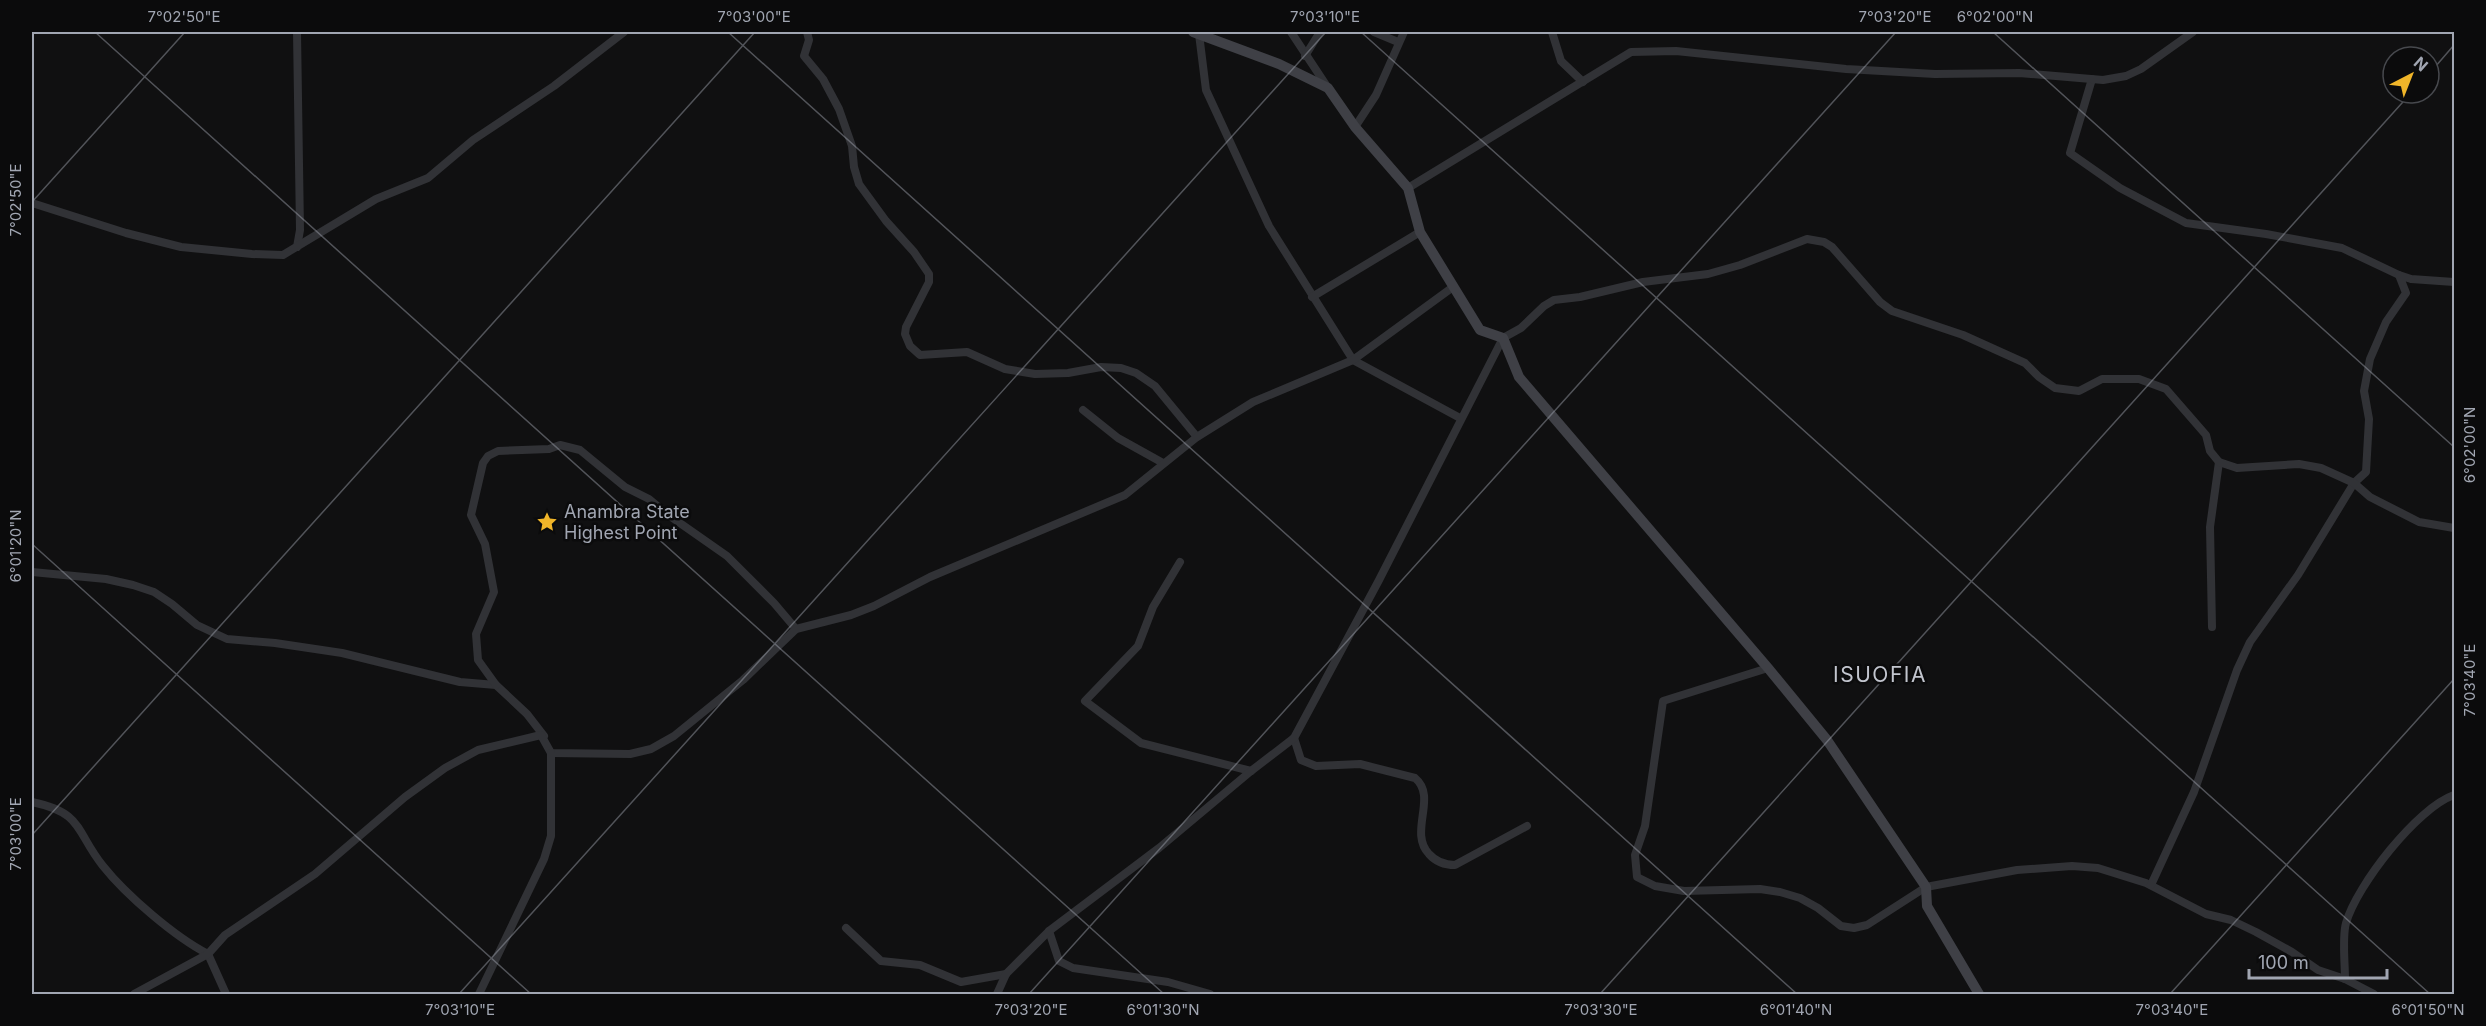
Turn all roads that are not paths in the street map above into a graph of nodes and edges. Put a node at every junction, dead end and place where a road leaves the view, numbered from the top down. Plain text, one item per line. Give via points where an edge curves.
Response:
1 (297, 32) edge
2 (624, 32) edge
3 (807, 32) edge
4 (1291, 32) edge
5 (1320, 32) edge
6 (1374, 32) edge
7 (1404, 32) edge
8 (1552, 32) edge
9 (2193, 32) edge
10 (1196, 33) edge
11 (1398, 42) junction
12 (1305, 56) junction
13 (2092, 79) junction
14 (1583, 82) junction
15 (1328, 88) junction
16 (1355, 127) junction
17 (1408, 188) junction
18 (32, 203) edge
19 (1420, 232) junction
20 (297, 247) junction
21 (2399, 274) junction
22 (2454, 282) edge
23 (1453, 287) junction
24 (1312, 297) junction
25 (1503, 338) junction
26 (1353, 360) junction
27 (1083, 410) dead end
28 (1460, 418) junction
29 (1197, 436) junction
30 (1163, 462) junction
31 (2219, 462) junction
32 (2354, 483) junction
33 (2454, 528) edge
34 (1180, 562) dead end
35 (32, 572) edge
36 (2212, 627) dead end
37 (796, 629) junction
38 (1768, 668) junction
39 (496, 685) junction
40 (541, 735) junction
41 (1294, 738) junction
42 (551, 753) junction
43 (1251, 771) junction
44 (2454, 795) edge
45 (32, 802) edge
46 (1527, 826) dead end
47 (2151, 885) junction
48 (1926, 887) junction
49 (846, 928) dead end
50 (1048, 932) junction
51 (208, 954) junction
52 (1006, 974) junction
53 (2345, 979) junction
54 (2368, 993) edge
55 (134, 994) edge
56 (226, 994) edge
57 (478, 994) edge
58 (997, 994) edge
59 (1210, 994) edge
60 (1977, 994) edge

1 - 20 street
2 - 20 street via 554,86 473,140 428,178 376,199
3 - 29 street via 804,56 823,79 839,110 852,146 859,184 929,274 929,282 906,327 906,340 915,352 927,356 966,352 1005,369 1035,374 1121,368 1155,386
4 - 12 street
5 - 12 street
6 - 11 street
7 - 11 street
8 - 14 street via 1561,62
9 - 13 street via 2133,72
10 - 15 main road via 1279,64
10 - 24 street via 1206,90 1269,226
11 - 16 street via 1376,95
12 - 15 street
13 - 14 street via 2019,72 1935,74 1846,69 1648,51 1631,52
13 - 21 street via 2070,153 2120,188 2186,223 2342,248
14 - 17 street
15 - 16 main road
16 - 17 main road
17 - 19 main road
18 - 20 street via 181,247 283,255
19 - 23 main road
19 - 24 street
21 - 22 street via 2411,279
21 - 32 street via 2406,293 2386,322 2370,359 2364,391 2369,453 2366,472
23 - 25 main road via 1480,330
23 - 26 street
24 - 26 street
25 - 28 street
25 - 31 street via 1554,300 1707,274 1807,239 1832,247 1892,311 1963,335 2025,363 2055,388 2079,391 2102,379 2139,379 2166,389 2206,435 2210,451
25 - 38 main road via 1519,377
26 - 28 street
26 - 29 street via 1253,402
27 - 30 street via 1118,438
28 - 41 street
29 - 30 street
30 - 37 street via 1125,495 930,577 874,606
31 - 32 street via 2236,468 2299,464 2321,468
31 - 36 street via 2210,527
32 - 33 street via 2370,497 2419,522
32 - 47 street via 2298,575 2250,642 2236,670 2194,792
34 - 43 street via 1153,607 1138,645 1085,701 1141,743
35 - 39 street via 106,579 144,588 197,625 226,639 342,652 460,682
37 - 39 street via 727,556 649,499 626,487 580,450 560,445 498,451 483,464 471,516 485,544 494,592 476,634 478,660
37 - 42 street via 743,680 674,736 651,748 630,754
38 - 48 main road via 1852,775
38 - 48 street via 1663,701 1645,826 1635,855 1637,877 1655,886 1684,891 1780,892 1818,908 1841,926 1854,928 1867,925
39 - 40 street via 527,714 544,736
40 - 42 street
40 - 51 street via 478,750 445,768 315,874 225,935
41 - 43 street
41 - 46 street via 1301,760 1316,766 1360,764 1415,778 1424,795 1420,840 1424,850 1445,865 1455,865
42 - 57 street via 549,843
43 - 50 street via 1159,848
44 - 53 street via 2412,824 2367,881 2345,924
45 - 51 street via 72,819 120,884 191,945
47 - 48 street via 2098,868 2072,866 2017,870
47 - 53 street via 2206,914 2256,932 2318,970
48 - 60 main road via 1927,906
49 - 52 street via 881,961 920,965 961,982
50 - 52 street
50 - 59 street via 1059,961 1073,968 1168,982
51 - 55 street
51 - 56 street
52 - 58 street
53 - 54 street

